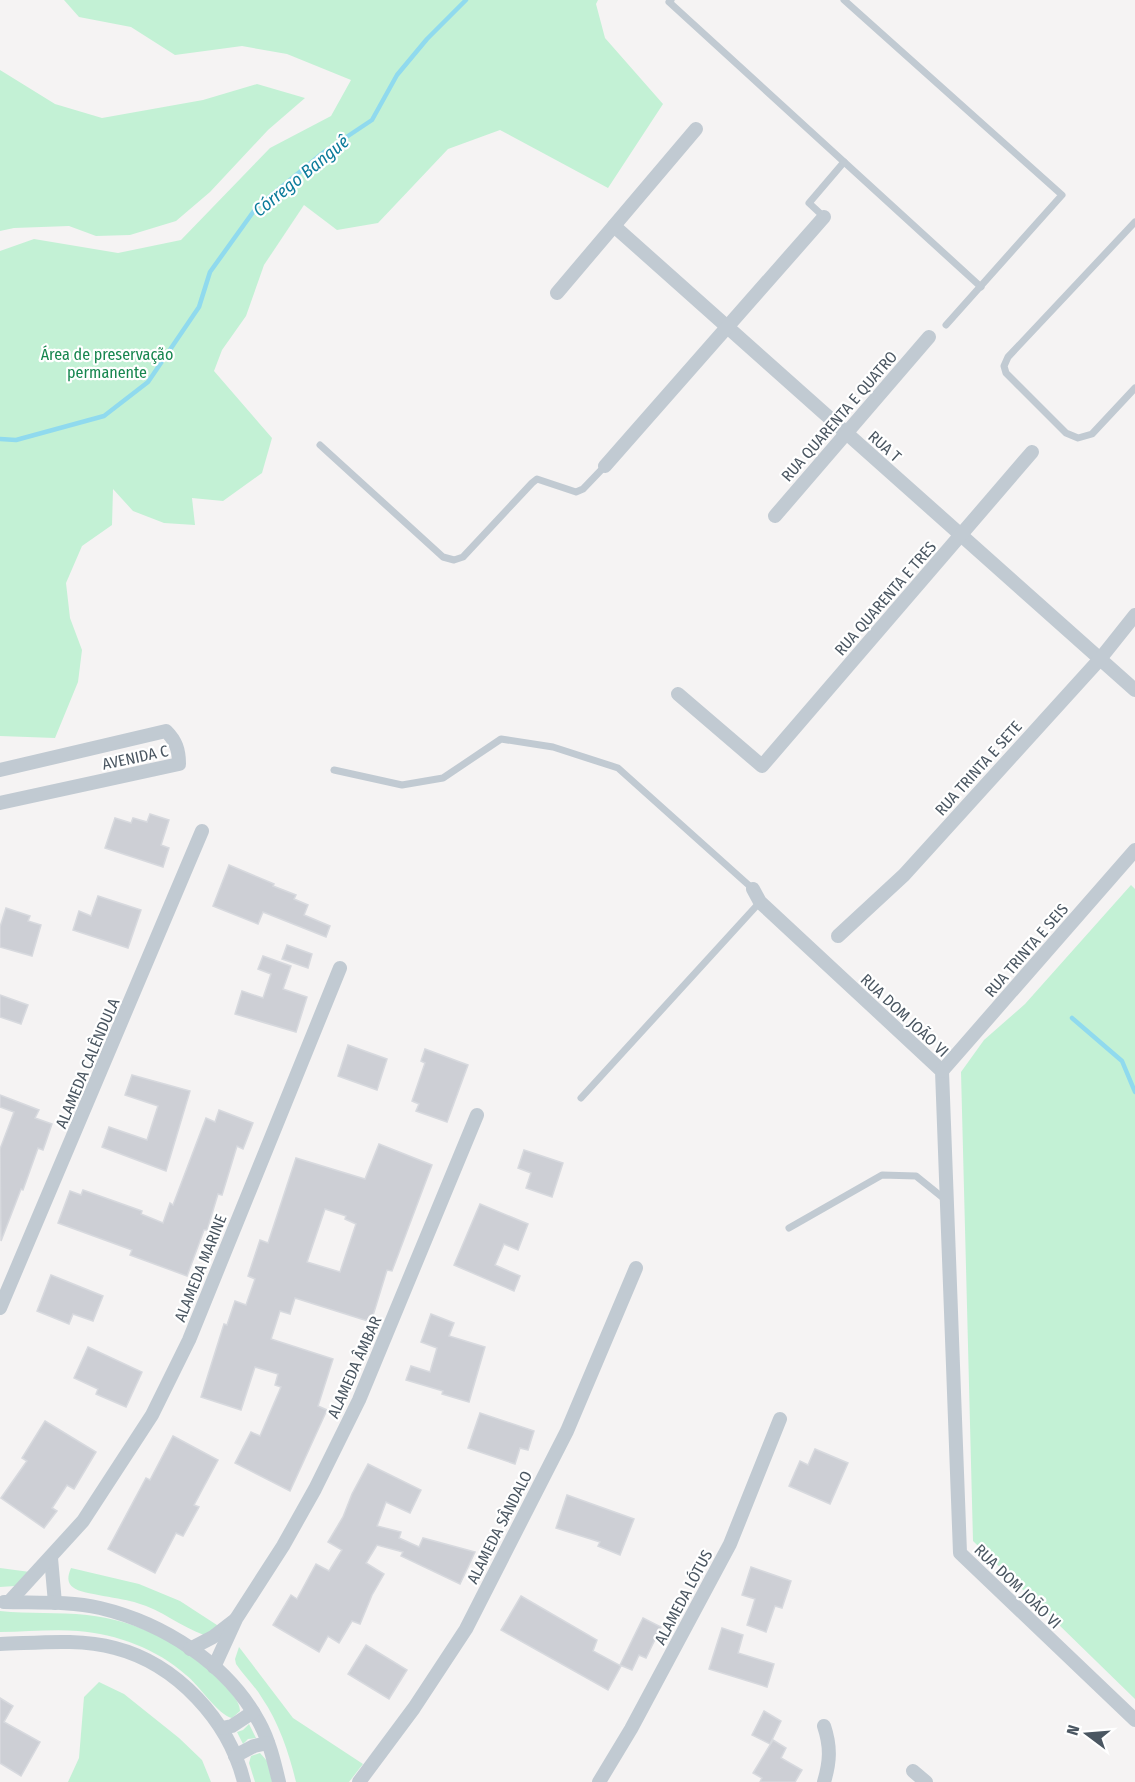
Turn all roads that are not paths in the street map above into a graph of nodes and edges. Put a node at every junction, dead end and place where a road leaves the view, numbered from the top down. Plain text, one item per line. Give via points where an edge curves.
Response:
1 (671, 0) edge
2 (844, 0) edge
3 (696, 129) dead end
4 (844, 162) junction
5 (824, 218) joint
6 (1135, 222) edge
7 (614, 226) junction
8 (981, 287) junction
9 (557, 293) dead end
10 (946, 325) dead end
11 (727, 327) junction
12 (929, 337) dead end
13 (1135, 388) edge
14 (847, 433) junction
15 (320, 445) dead end
16 (1032, 452) dead end
17 (605, 466) joint
18 (775, 516) dead end
19 (961, 535) junction
20 (1135, 615) edge
21 (1100, 659) junction
22 (1135, 690) edge
23 (678, 694) dead end
24 (0, 770) edge
25 (334, 770) dead end
26 (0, 803) edge
27 (202, 831) dead end
28 (1135, 850) edge
29 (757, 895) junction
30 (838, 936) dead end
31 (340, 968) dead end
32 (942, 1071) junction
33 (581, 1098) dead end
34 (477, 1115) dead end
35 (947, 1201) junction
36 (789, 1228) dead end
37 (636, 1268) dead end
38 (0, 1308) edge
39 (780, 1419) dead end
40 (51, 1558) junction
41 (5, 1602) edge
42 (55, 1603) junction
43 (236, 1619) junction
44 (0, 1644) edge
45 (190, 1648) junction
46 (214, 1667) junction
47 (253, 1712) junction
48 (1135, 1720) edge
49 (824, 1726) dead end
50 (222, 1728) junction
51 (268, 1743) junction
52 (235, 1756) junction
53 (913, 1771) dead end
54 (244, 1782) edge
55 (279, 1782) edge
56 (359, 1782) edge
57 (598, 1782) edge
58 (824, 1782) edge
59 (926, 1782) edge

1 - 4 lane
2 - 8 lane via 1062,195
3 - 7 street
4 - 5 lane via 809,203
4 - 8 lane
5 - 11 street
6 - 13 lane via 1008,357 1004,366 1006,373 1066,433 1078,438 1096,430
7 - 9 street
7 - 11 street, RUA T
8 - 10 lane
11 - 14 street, RUA T
11 - 17 street
12 - 14 street, RUA QUARENTA E QUATRO
14 - 18 street, RUA QUARENTA E QUATRO
14 - 19 street, RUA T
15 - 17 lane via 444,557 454,560 463,557 537,479 576,492
16 - 19 street, RUA QUARENTA E TRES
19 - 21 street, RUA T
19 - 23 street, RUA QUARENTA E TRES via 762,766
20 - 21 street, RUA TRINTA E SETE
21 - 22 street, RUA T
21 - 30 street, RUA TRINTA E SETE via 904,875
24 - 26 street, AVENIDA C via 166,731 179,754 179,764
25 - 29 lane, RUA DOM JOÃO VI via 402,785 443,777 501,739 553,747 618,768
27 - 38 street, ALAMEDA CALÊNDULA
28 - 32 street, RUA TRINTA E SEIS
29 - 32 street, RUA DOM JOÃO VI
29 - 33 lane
31 - 40 street, ALAMEDA MARINE via 189,1340 152,1415 83,1521
32 - 35 street, RUA DOM JOÃO VI
34 - 43 street, ALAMEDA ÂMBAR via 359,1400 304,1508
35 - 36 lane via 916,1176 882,1175
35 - 48 street, RUA DOM JOÃO VI via 960,1553
37 - 56 street, ALAMEDA SÂNDALO via 567,1431 466,1629
39 - 57 street, ALAMEDA LÓTUS via 730,1544 631,1729
40 - 41 street, ALAMEDA MARINE
40 - 42 street
41 - 42 street
42 - 45 street via 98,1608 139,1620
43 - 45 street, ALAMEDA ÂMBAR
43 - 46 street, ALAMEDA ÂMBAR
44 - 50 street via 89,1644 115,1647 142,1657 176,1679 204,1704
45 - 46 street
46 - 47 street
47 - 50 street
47 - 51 street
49 - 58 street via 829,1764
50 - 52 street
51 - 52 street
51 - 55 street
52 - 54 street
53 - 59 street

